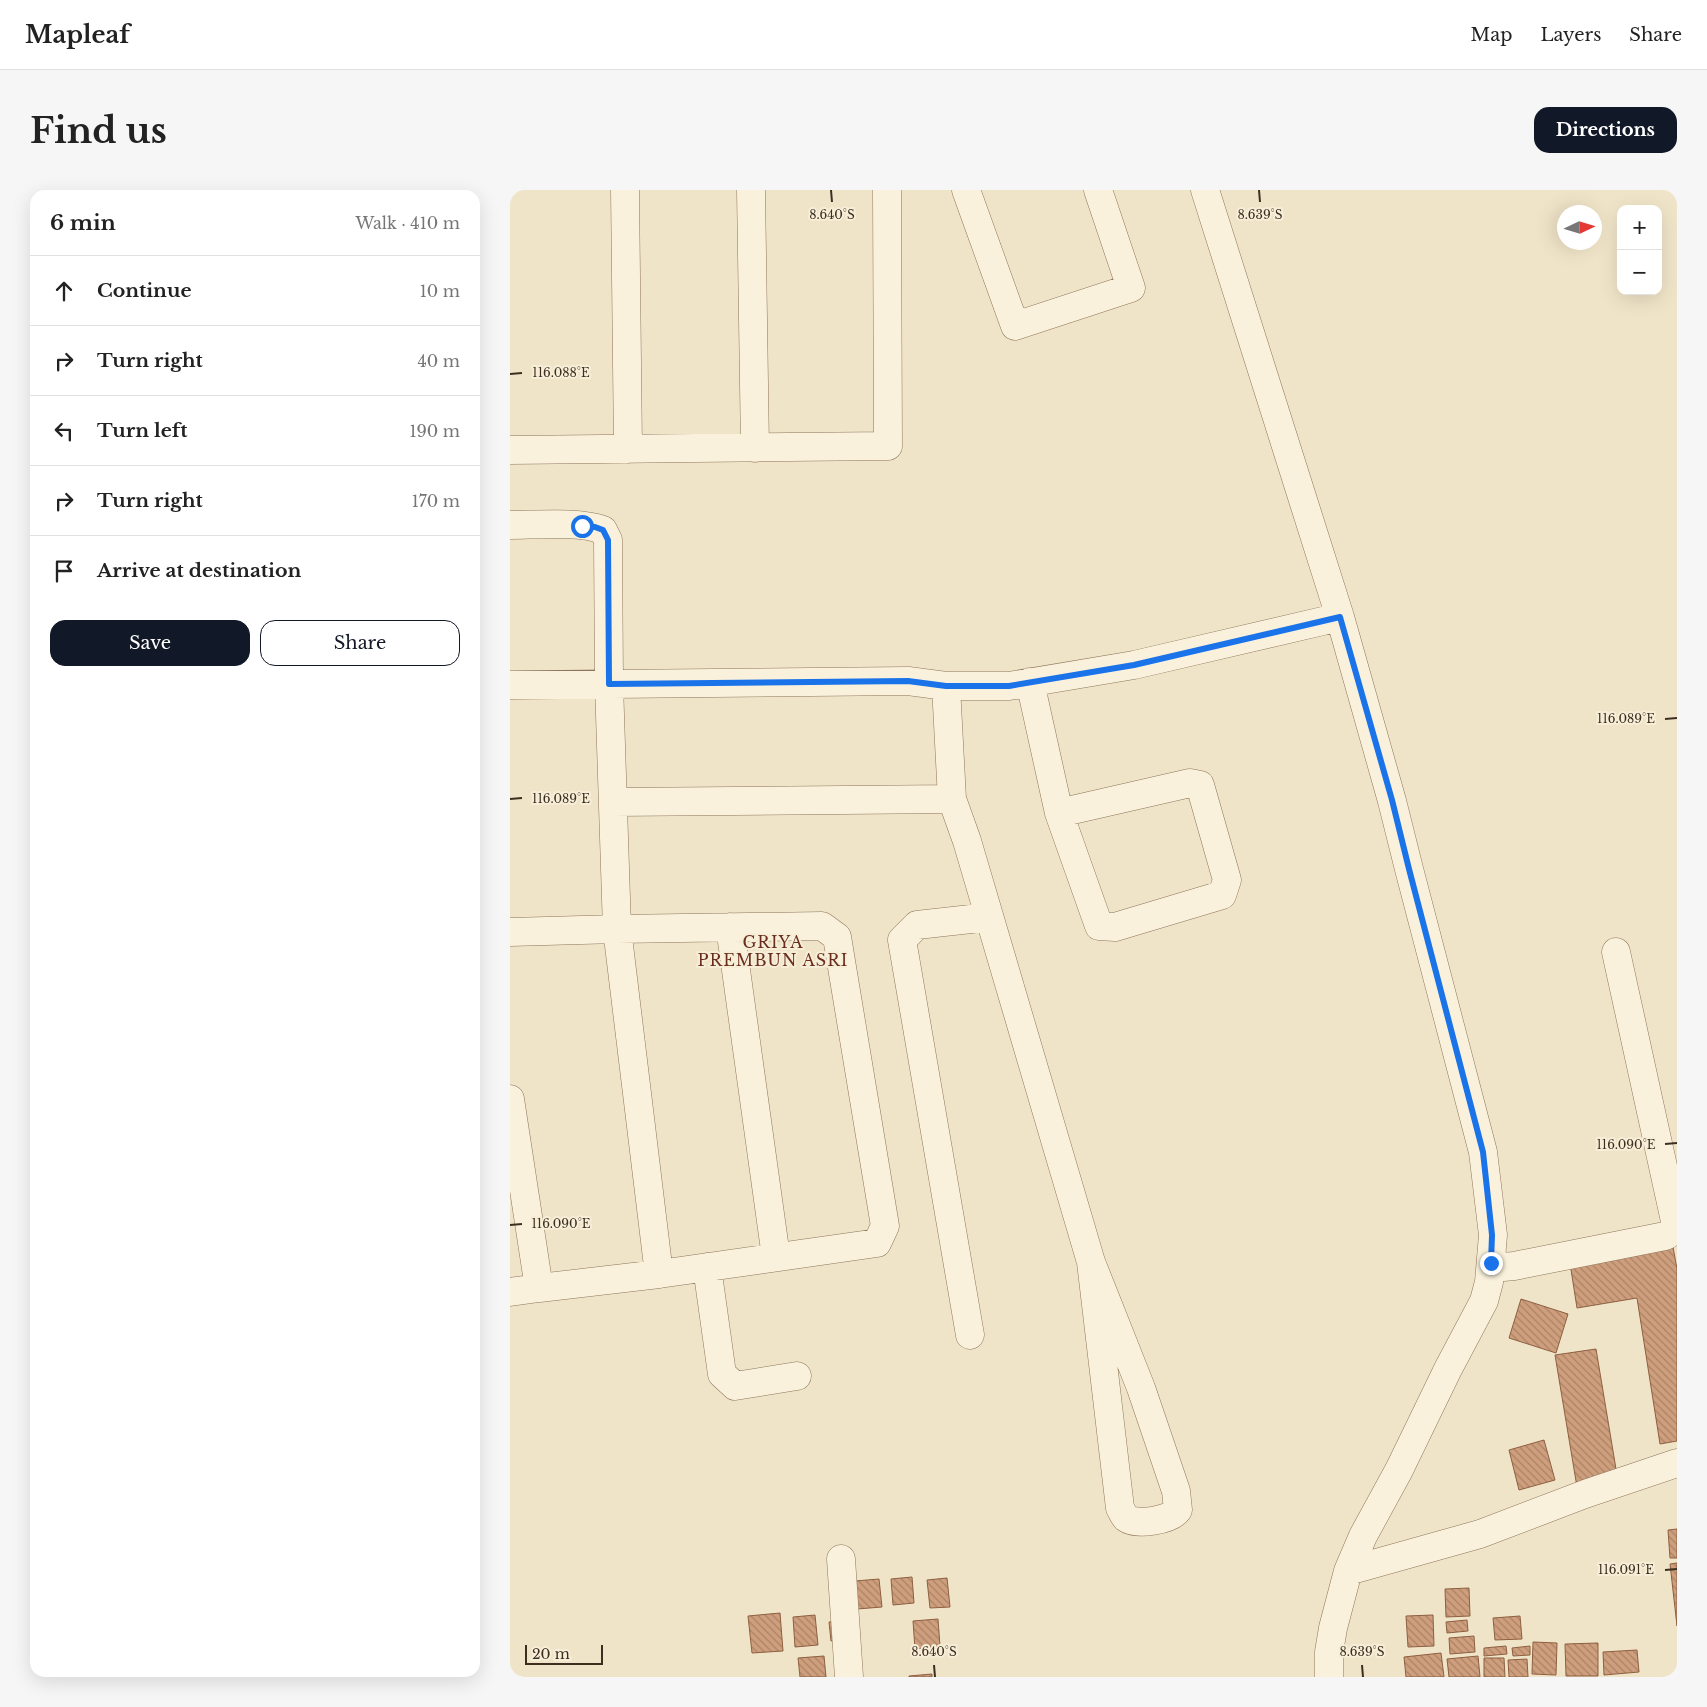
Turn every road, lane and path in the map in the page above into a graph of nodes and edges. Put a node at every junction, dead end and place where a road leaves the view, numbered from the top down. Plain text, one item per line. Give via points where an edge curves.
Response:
1 (625, 190) edge
2 (751, 190) edge
3 (887, 190) edge
4 (966, 190) edge
5 (1098, 190) edge
6 (1204, 190) edge
7 (755, 448) junction
8 (628, 449) junction
9 (510, 450) edge
10 (510, 525) edge
11 (1340, 617) junction
12 (1030, 682) junction
13 (609, 684) junction
14 (510, 685) edge
15 (946, 686) junction
16 (952, 798) junction
17 (613, 802) junction
18 (1059, 813) junction
19 (989, 917) junction
20 (730, 927) junction
21 (617, 929) junction
22 (510, 932) edge
23 (1616, 952) dead end
24 (510, 1099) edge
25 (776, 1257) junction
26 (1091, 1262) junction
27 (1491, 1263) junction
28 (707, 1267) junction
29 (659, 1274) junction
30 (539, 1288) junction
31 (510, 1292) edge
32 (970, 1335) dead end
33 (797, 1376) dead end
34 (1677, 1463) edge
35 (841, 1559) dead end
36 (1348, 1572) junction
37 (849, 1677) edge
38 (1329, 1677) edge

1 - 8 street
2 - 7 street
3 - 7 street via 888,446
4 - 5 street via 1015,326 1131,288
6 - 11 street
7 - 8 street
8 - 9 street
10 - 13 street via 595,527 606,534
11 - 12 street via 1134,665
11 - 27 street via 1392,800 1483,1152 1492,1235
12 - 15 street via 1009,686
12 - 18 street
13 - 14 street
13 - 15 street via 908,681
13 - 17 street
15 - 16 street
16 - 17 street
16 - 19 street
17 - 21 street
18 - 18 street via 1099,926 1115,927 1222,895 1227,880 1200,786 1190,783
19 - 26 street
19 - 32 street via 917,925 902,940
20 - 21 street
20 - 25 street
20 - 25 street via 822,926 838,937 885,1226 877,1243
21 - 22 street
21 - 29 street
23 - 27 street via 1675,1228 1665,1236 1514,1266
24 - 30 street
25 - 28 street
26 - 26 street via 1141,1388 1176,1491 1178,1510 1167,1518 1138,1522 1126,1518 1120,1508
27 - 36 street via 1484,1301 1363,1536
28 - 29 street
28 - 33 street via 722,1374 735,1386
29 - 30 street
30 - 31 street
34 - 36 street via 1480,1534
35 - 37 street
36 - 38 street via 1333,1628

